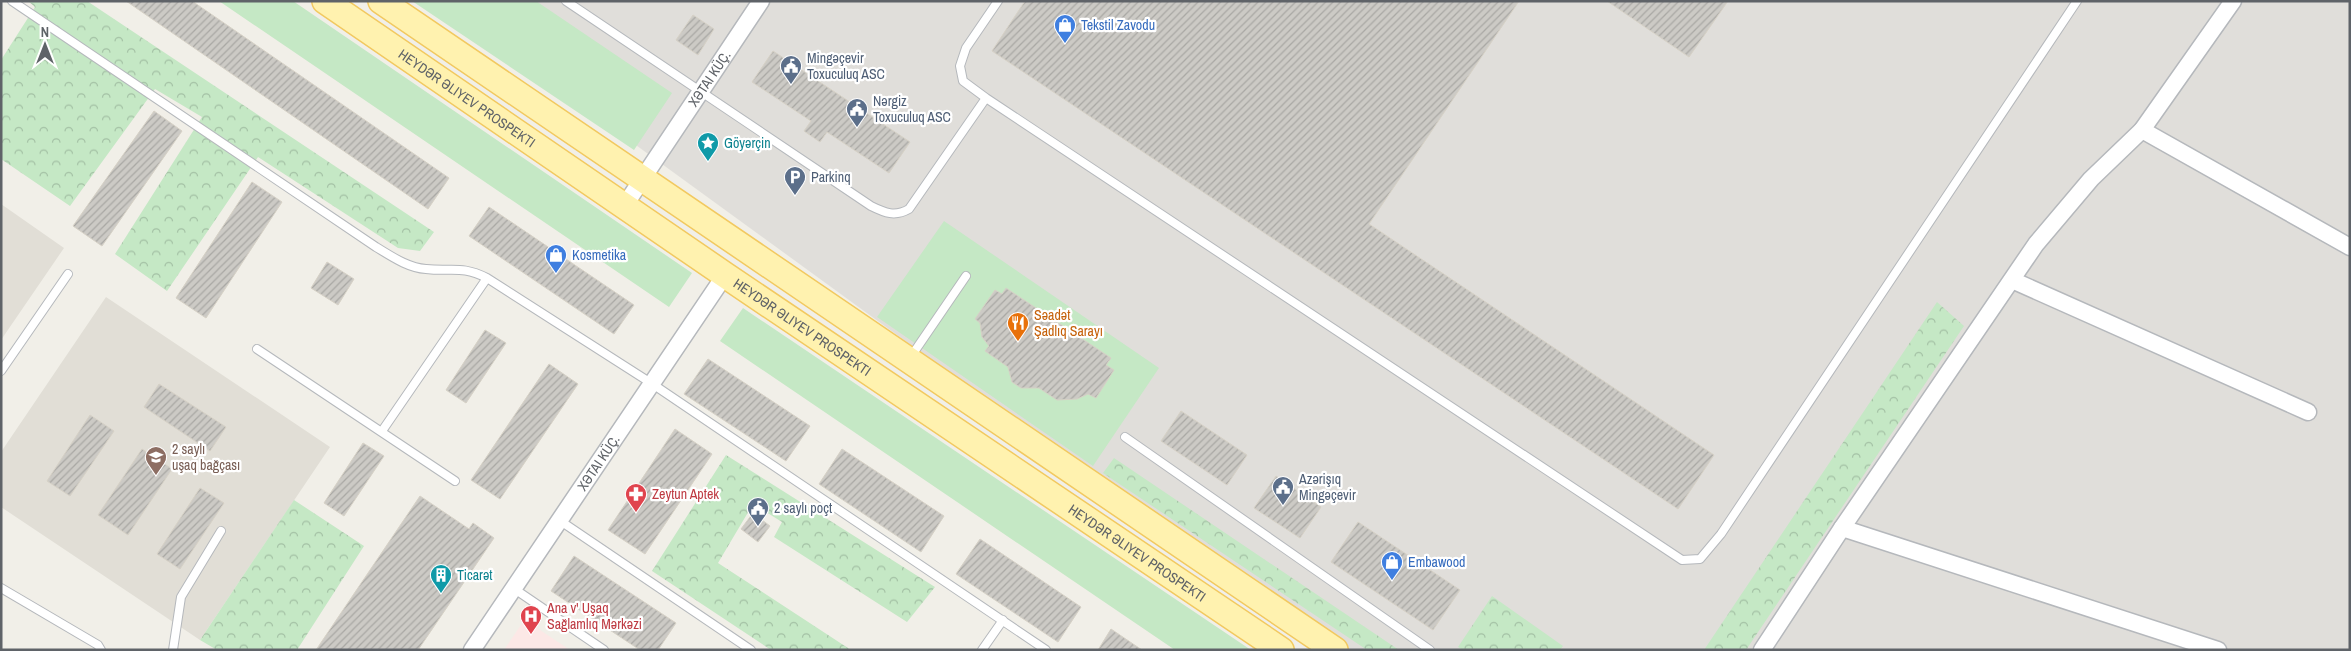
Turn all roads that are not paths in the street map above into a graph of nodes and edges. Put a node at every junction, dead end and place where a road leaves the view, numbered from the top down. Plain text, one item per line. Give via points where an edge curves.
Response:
1 (12, 1) edge
2 (325, 1) edge
3 (381, 1) edge
4 (566, 1) edge
5 (761, 1) edge
6 (998, 1) edge
7 (2077, 1) edge
8 (2233, 1) edge
9 (700, 92) junction
10 (986, 98) junction
11 (2142, 130) junction
12 (642, 179) junction
13 (625, 205) junction
14 (2350, 247) edge
15 (68, 274) dead end
16 (725, 275) junction
17 (966, 276) dead end
18 (487, 278) junction
19 (2012, 280) junction
20 (256, 348) dead end
21 (909, 360) junction
22 (1, 371) edge
23 (651, 383) junction
24 (2308, 412) dead end
25 (382, 431) junction
26 (1124, 437) dead end
27 (454, 481) dead end
28 (559, 520) junction
29 (1842, 528) junction
30 (221, 531) dead end
31 (1, 588) edge
32 (514, 588) junction
33 (1002, 620) junction
34 (100, 650) edge
35 (173, 650) edge
36 (472, 650) edge
37 (604, 650) edge
38 (751, 650) edge
39 (982, 650) edge
40 (1046, 650) edge
41 (1282, 650) edge
42 (1335, 650) edge
43 (1430, 650) edge
44 (1762, 650) edge
45 (2218, 650) edge

1 - 18 lane via 376,247 402,262 425,269 456,268 474,271
2 - 13 main road, HEYDƏR ƏLIYEV PROSPEKTI
3 - 12 main road
4 - 9 lane
5 - 9 street, XƏTAI KÜÇ.
6 - 10 lane via 966,48 960,66 963,81
7 - 10 lane via 1721,534 1700,559 1682,560
8 - 11 street
9 - 10 lane via 871,206 899,214 916,199
9 - 12 street, XƏTAI KÜÇ.
11 - 14 street
11 - 19 street via 2091,179 2036,244
12 - 13 street, XƏTAI KÜÇ.
12 - 21 main road
13 - 16 main road, HEYDƏR ƏLIYEV PROSPEKTI
15 - 22 lane
16 - 23 street, XƏTAI KÜÇ.
16 - 41 main road, HEYDƏR ƏLIYEV PROSPEKTI
17 - 21 lane
18 - 23 lane
18 - 25 lane
19 - 24 street
19 - 29 street
20 - 25 lane
21 - 42 main road
23 - 28 street, XƏTAI KÜÇ.
23 - 33 lane
25 - 27 lane
26 - 43 lane
28 - 32 street, XƏTAI KÜÇ.
28 - 38 lane
29 - 44 street
29 - 45 street
30 - 35 lane via 182,597
31 - 34 lane
32 - 36 street, XƏTAI KÜÇ.
32 - 37 lane
33 - 39 lane
33 - 40 lane

